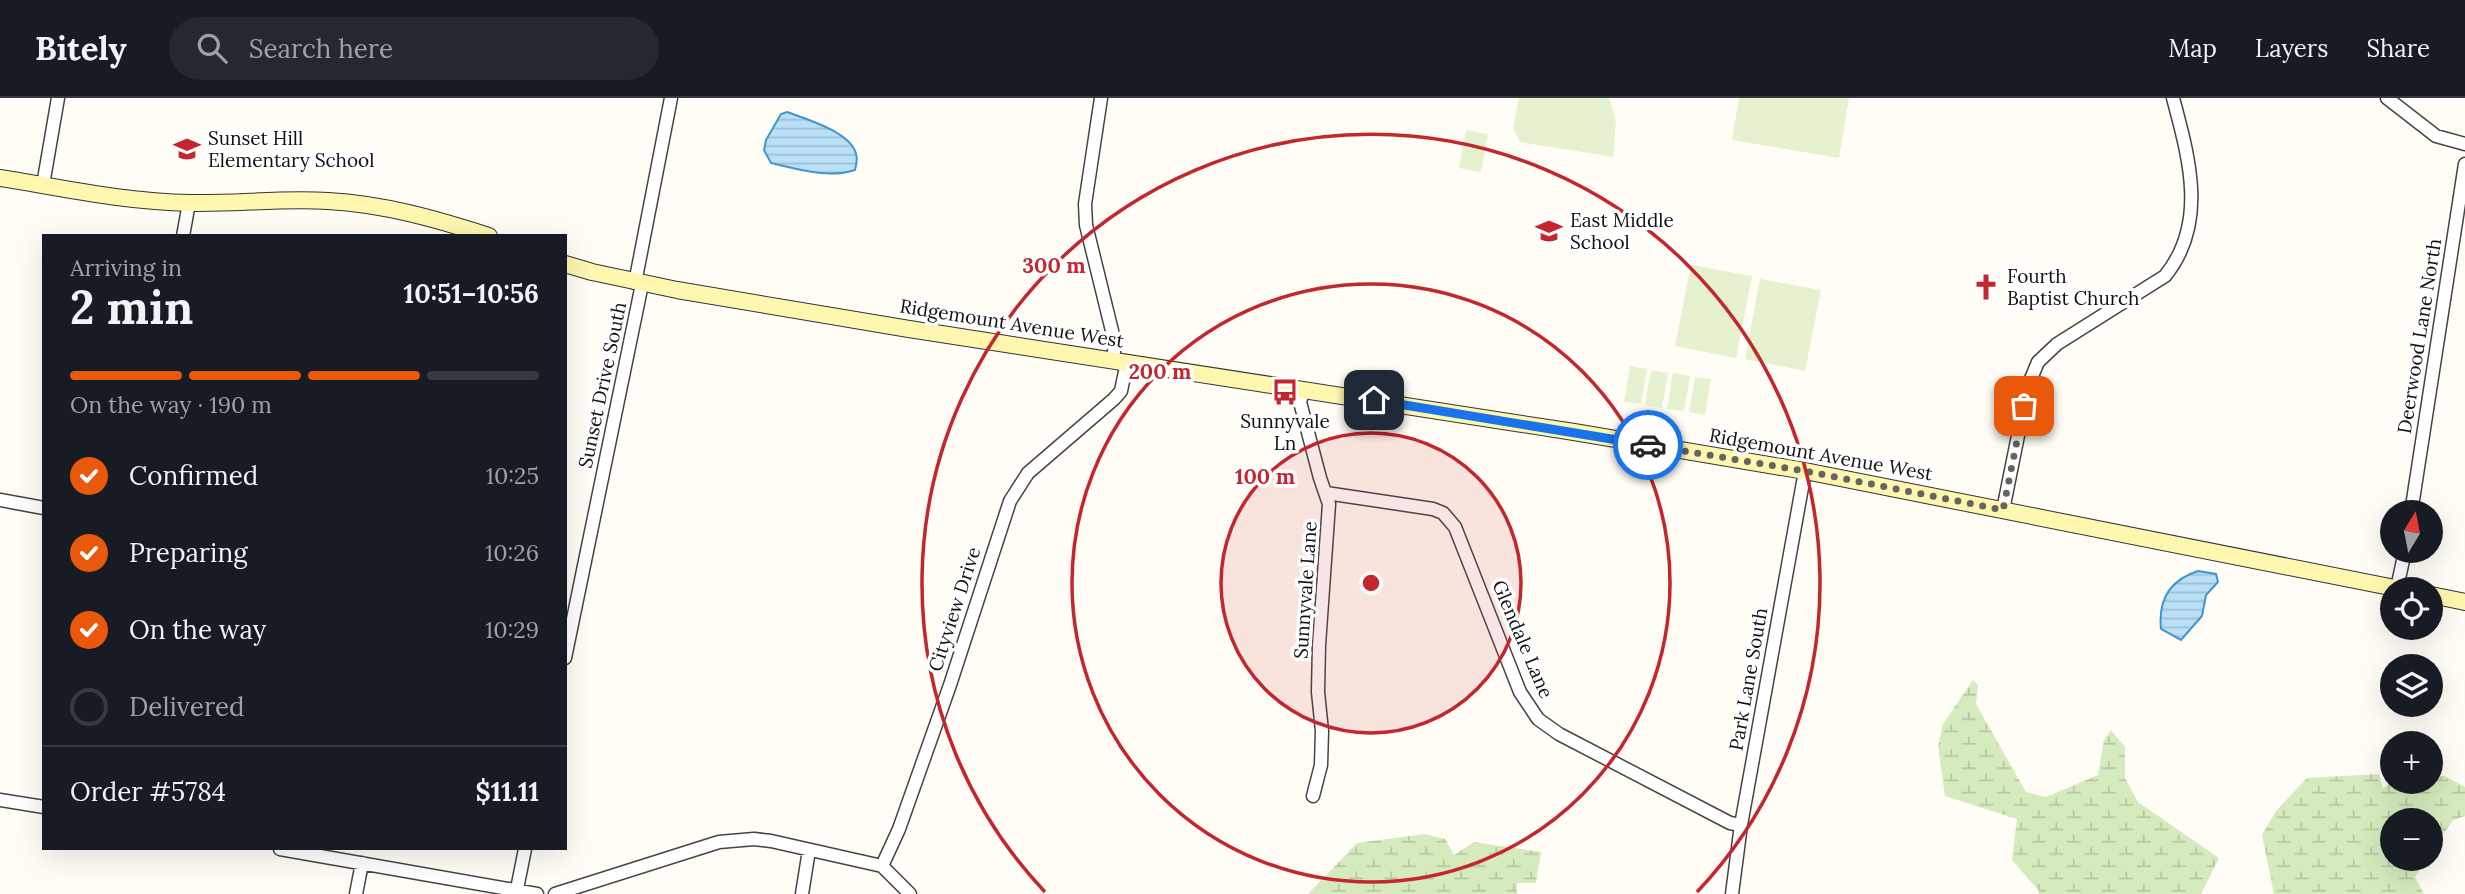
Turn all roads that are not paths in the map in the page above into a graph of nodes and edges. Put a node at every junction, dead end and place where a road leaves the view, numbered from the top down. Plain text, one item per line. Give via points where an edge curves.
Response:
1 (58, 98) edge
2 (671, 98) edge
3 (1101, 98) edge
4 (2173, 98) edge
5 (2387, 98) edge
6 (2465, 144) edge
7 (2465, 164) edge
8 (0, 178) edge
9 (43, 185) junction
10 (189, 203) junction
11 (183, 234) edge
12 (483, 234) edge
13 (567, 265) edge
14 (639, 283) junction
15 (1120, 361) junction
16 (1304, 389) junction
17 (1805, 471) junction
18 (1326, 493) junction
19 (0, 500) edge
20 (2413, 500) edge
21 (42, 508) edge
22 (2003, 510) junction
23 (2380, 585) edge
24 (2443, 597) edge
25 (2465, 602) edge
26 (567, 648) edge
27 (1313, 796) dead end
28 (0, 800) edge
29 (42, 807) edge
30 (1741, 825) junction
31 (292, 850) edge
32 (525, 850) edge
33 (809, 850) junction
34 (362, 863) junction
35 (882, 866) junction
36 (516, 892) edge
37 (356, 894) edge
38 (537, 894) edge
39 (555, 894) edge
40 (802, 894) edge
41 (910, 894) edge
42 (1731, 894) edge

1 - 9 street
2 - 14 street, Sunset Drive South
3 - 15 street via 1086,225
4 - 22 street via 2190,170 2185,244 2165,276 2057,344 2038,362 2028,386
5 - 6 street via 2436,136
7 - 20 street, Deerwood Lane North
8 - 9 street
9 - 10 street
10 - 11 street
10 - 12 street via 363,204 438,219
13 - 14 street, Ridgemount Avenue West
14 - 15 street, Ridgemount Avenue West
14 - 26 street, Sunset Drive South
15 - 16 street, Ridgemount Avenue West
15 - 35 street, Cityview Drive via 1121,391 1114,400 1028,473 1010,500 950,685
16 - 17 street, Ridgemount Avenue West
16 - 18 street, Sunnyvale Lane via 1300,402
17 - 22 street, Ridgemount Avenue West
17 - 30 street, Park Lane South
18 - 27 street, Sunnyvale Lane via 1329,518 1318,692 1321,765
18 - 30 street, Glendale Lane via 1443,513 1455,527 1520,692 1538,719 1611,762
19 - 21 street
22 - 23 street, Ridgemount Avenue West
24 - 25 street
28 - 29 street
30 - 42 street, Park Lane South
31 - 34 street
32 - 36 street
33 - 35 street
33 - 39 street via 754,839 719,842
33 - 40 street
34 - 36 street
34 - 37 street
35 - 41 street
36 - 38 street

